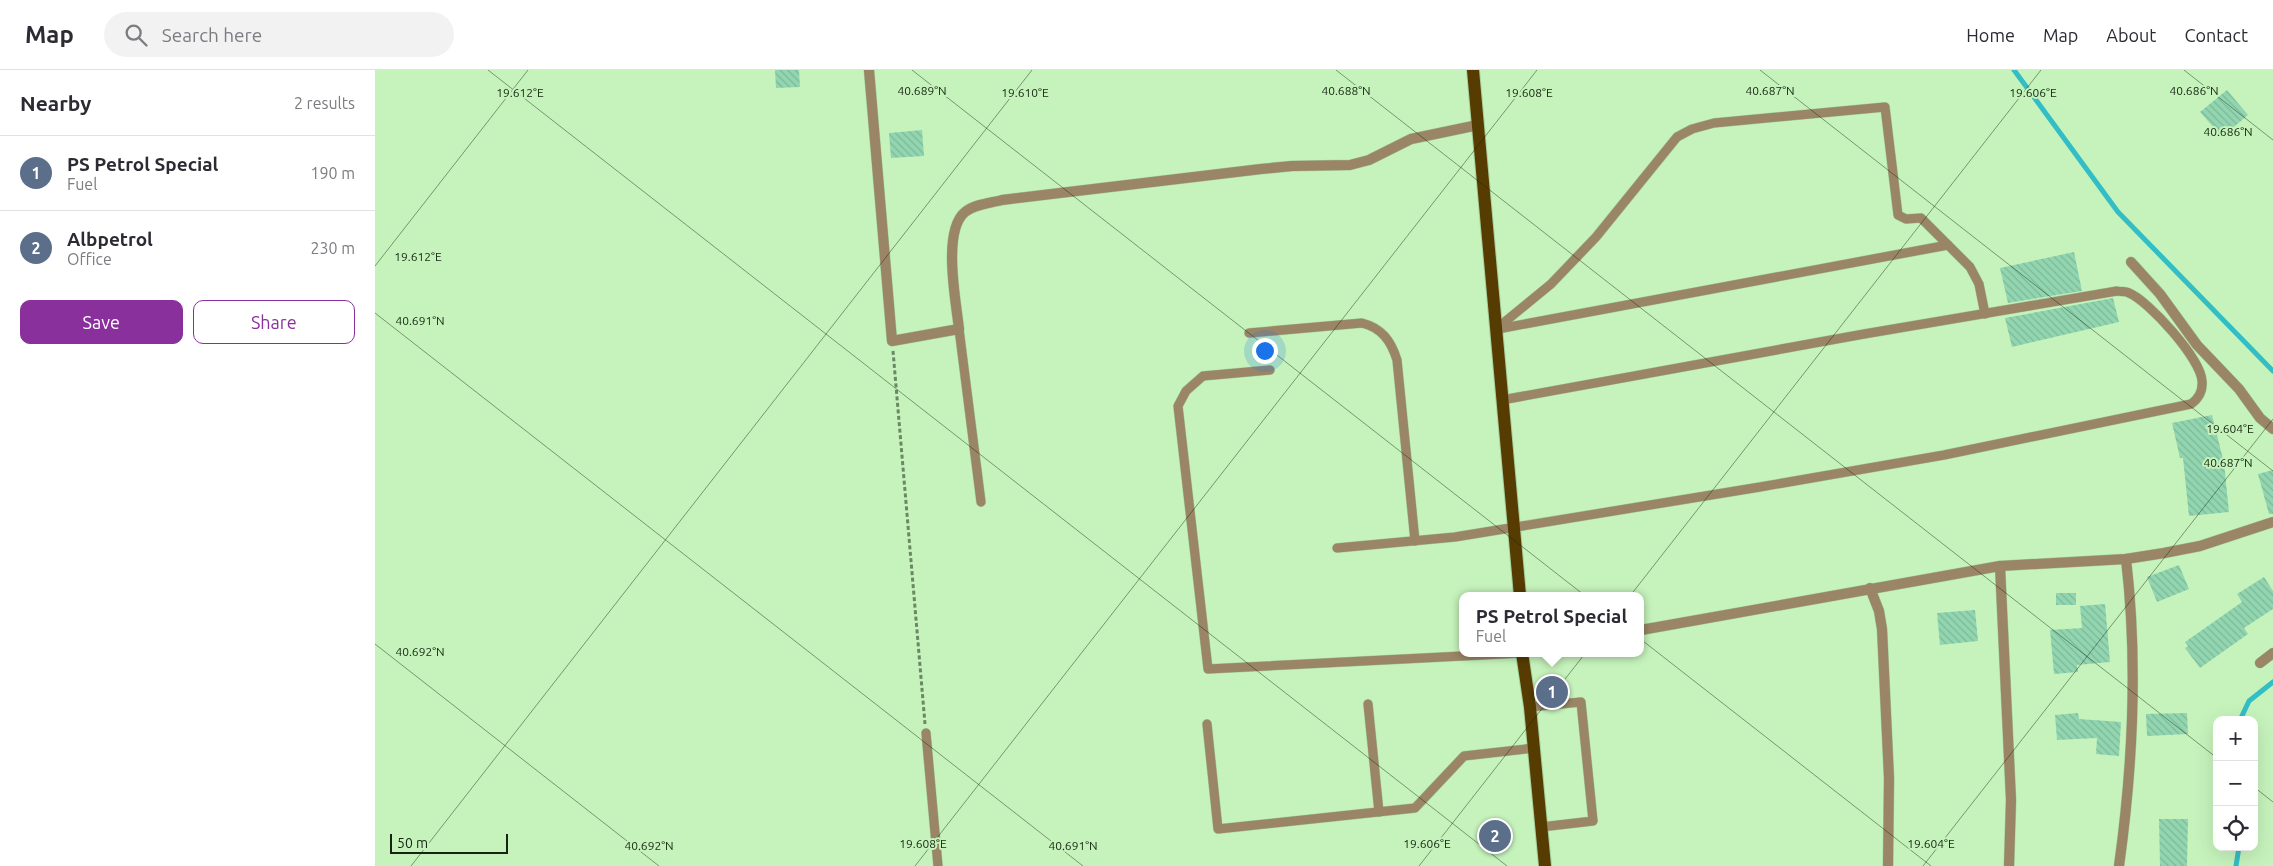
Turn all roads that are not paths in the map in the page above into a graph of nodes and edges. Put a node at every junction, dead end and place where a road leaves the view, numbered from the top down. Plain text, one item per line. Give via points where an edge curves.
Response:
1 (869, 70) edge
2 (1473, 70) edge
3 (1478, 126) junction
4 (1948, 245) junction
5 (2131, 262) dead end
6 (1985, 314) junction
7 (959, 328) junction
8 (1496, 329) junction
9 (1249, 333) dead end
10 (1270, 370) dead end
11 (1503, 400) junction
12 (2273, 428) edge
13 (981, 502) dead end
14 (2273, 522) edge
15 (1513, 527) junction
16 (1415, 541) junction
17 (1337, 548) dead end
18 (2126, 559) junction
19 (2000, 566) junction
20 (1870, 588) junction
21 (1520, 592) edge
22 (1644, 629) edge
23 (2273, 653) edge
24 (1459, 656) edge
25 (1523, 657) edge
26 (2260, 663) dead end
27 (1368, 704) dead end
28 (1530, 707) junction
29 (1207, 724) dead end
30 (926, 733) road end
31 (1534, 748) junction
32 (1379, 812) junction
33 (1541, 827) junction
34 (938, 866) edge
35 (1545, 866) edge
36 (1888, 866) edge
37 (2009, 866) edge
38 (2119, 866) edge

1 - 7 street via 892,341
2 - 3 main road
3 - 7 street via 1411,139 1369,160 1349,165 1292,166 1002,200 978,206 965,212 953,234
3 - 8 main road
4 - 6 lane via 1971,267 1979,284
4 - 8 lane
4 - 8 lane via 1921,218 1906,219 1898,214 1885,107 1714,123 1677,137 1596,236 1551,284
5 - 12 street via 2160,294 2197,345 2239,389 2260,418
6 - 11 lane
6 - 15 lane via 2117,291 2128,292 2164,322 2185,346 2202,380 2200,393 2191,404 2172,409 1944,455
7 - 13 lane
8 - 11 main road
9 - 16 lane via 1362,323 1374,326 1384,334 1397,360
10 - 24 lane via 1203,376 1186,391 1178,406 1208,669
11 - 15 main road
14 - 18 street via 2200,546
15 - 16 lane
15 - 21 main road
16 - 17 lane
18 - 19 street
18 - 38 street via 2133,694
19 - 20 street
19 - 37 street via 2011,800
20 - 22 street
20 - 36 street via 1882,629 1889,778
23 - 26 street
25 - 28 main road
27 - 32 lane
28 - 31 main road
28 - 33 lane via 1581,702 1593,821
29 - 32 lane via 1217,830
30 - 34 lane
31 - 32 lane via 1464,756 1415,808
31 - 33 main road
33 - 35 main road

